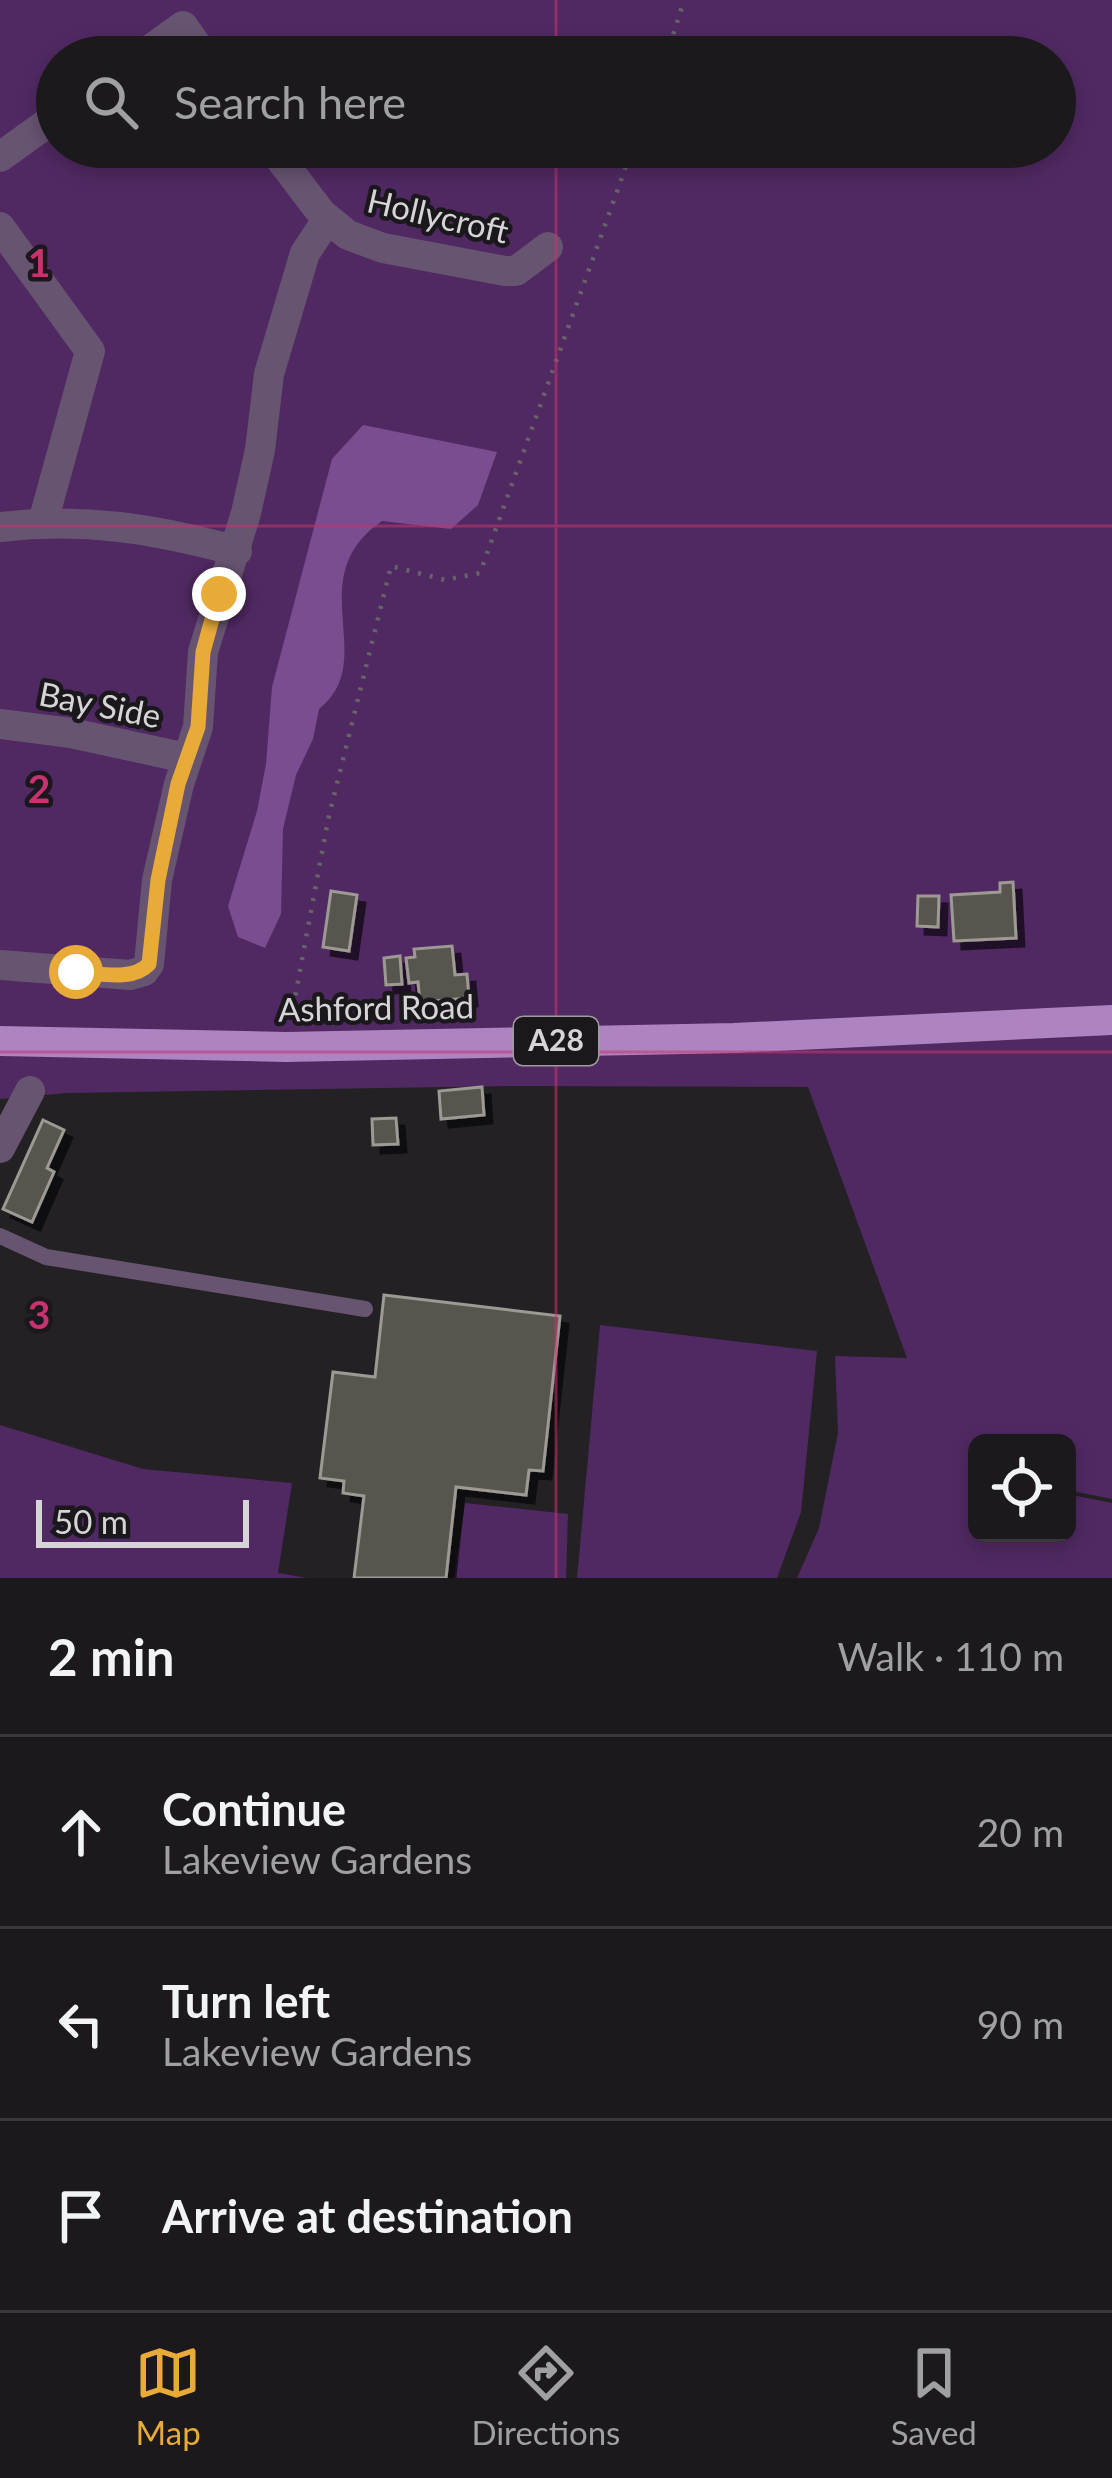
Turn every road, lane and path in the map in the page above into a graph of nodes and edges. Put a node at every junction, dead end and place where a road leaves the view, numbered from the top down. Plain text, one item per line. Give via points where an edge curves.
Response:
1 (684, 0) edge
2 (673, 36) edge
3 (36, 131) edge
4 (0, 157) edge
5 (287, 168) edge
6 (625, 168) edge
7 (327, 220) junction
8 (0, 226) edge
9 (548, 247) dead end
10 (43, 522) junction
11 (0, 527) edge
12 (237, 551) junction
13 (0, 724) edge
14 (187, 758) junction
15 (0, 965) edge
16 (1112, 1019) edge
17 (0, 1041) edge
18 (286, 1046) junction
19 (30, 1091) dead end
20 (0, 1148) edge
21 (0, 1236) edge
22 (365, 1309) dead end

1 - 2 path
3 - 4 street
5 - 7 street, Hollycroft
6 - 18 path via 480,573 445,580 391,566 328,820
7 - 9 street, Hollycroft via 383,248 505,272
7 - 12 street via 304,253 278,335
8 - 10 street via 90,351
10 - 11 street
10 - 12 street via 143,527
12 - 14 street via 203,652 198,727
13 - 14 street, Bay Side
14 - 15 street via 144,971
16 - 18 main road, Ashford Road / A28 via 734,1038
17 - 18 main road, Ashford Road / A28
19 - 20 street
21 - 22 lane via 46,1257

